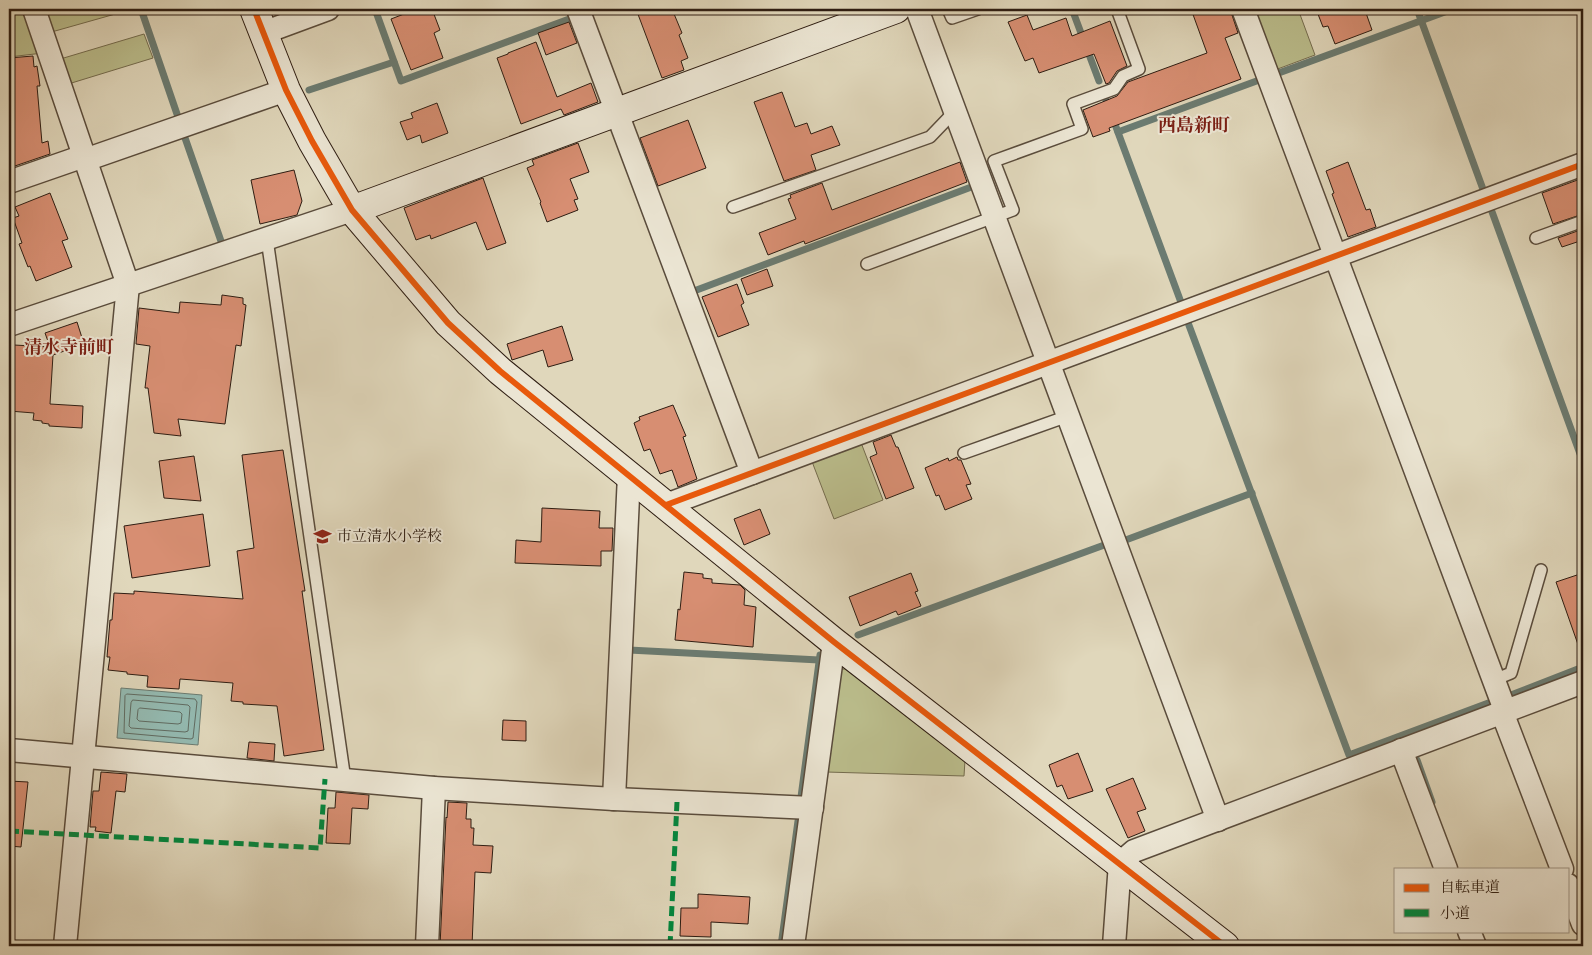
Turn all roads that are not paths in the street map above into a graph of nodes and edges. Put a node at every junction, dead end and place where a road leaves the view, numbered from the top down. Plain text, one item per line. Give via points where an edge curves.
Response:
1 (34, 9) edge
2 (328, 9) edge
3 (578, 9) edge
4 (896, 9) edge
5 (917, 9) edge
6 (948, 9) edge
7 (978, 9) edge
8 (1117, 9) edge
9 (1243, 9) edge
10 (259, 21) edge
11 (286, 90) junction
12 (955, 111) junction
13 (616, 112) junction
14 (85, 158) junction
15 (1583, 164) edge
16 (9, 182) edge
17 (733, 208) dead end
18 (352, 210) junction
19 (994, 217) junction
20 (1583, 221) edge
21 (267, 238) junction
22 (1536, 238) dead end
23 (1336, 256) junction
24 (867, 264) dead end
25 (128, 285) junction
26 (9, 325) edge
27 (1049, 363) junction
28 (1068, 416) junction
29 (964, 452) dead end
30 (752, 473) junction
31 (629, 475) junction
32 (666, 505) junction
33 (1541, 570) dead end
34 (834, 642) junction
35 (1494, 680) junction
36 (1583, 682) edge
37 (1504, 711) junction
38 (9, 750) edge
39 (1401, 750) junction
40 (83, 758) junction
41 (345, 780) junction
42 (434, 788) junction
43 (614, 799) junction
44 (812, 808) junction
45 (1218, 820) junction
46 (1120, 863) junction
47 (1446, 868) edge
48 (1562, 868) edge
49 (1570, 890) edge
50 (1583, 924) edge
51 (1469, 932) edge
52 (65, 946) edge
53 (426, 946) edge
54 (793, 946) edge
55 (1114, 946) edge
56 (1225, 946) edge
57 (1475, 946) edge

1 - 14 street
2 - 10 street
3 - 13 street
4 - 13 street
5 - 12 street
6 - 7 lane via 952,18
8 - 19 lane via 1139,69 1123,76 1114,89 1073,104 1082,129 994,161 1013,210
9 - 23 street
10 - 11 street
11 - 14 street
11 - 18 street
12 - 17 lane via 930,136
12 - 19 street
13 - 18 street
13 - 30 street
14 - 16 street
14 - 25 street
15 - 23 street
18 - 21 street
18 - 31 street via 448,323 500,371
19 - 24 lane
19 - 27 street
20 - 22 lane
21 - 25 street
21 - 41 lane
23 - 27 street
23 - 35 street
25 - 26 street
25 - 40 street
27 - 28 street
27 - 30 street
28 - 29 lane
28 - 45 street
30 - 32 street
31 - 32 street
31 - 43 street
32 - 34 street
33 - 35 lane via 1511,674
34 - 44 street
34 - 46 street
35 - 37 street
36 - 37 street
37 - 39 street
37 - 48 street
38 - 40 street
39 - 45 street
39 - 47 street
40 - 41 street
40 - 52 street
41 - 42 street
42 - 43 street
42 - 53 street
43 - 44 street
44 - 54 street
45 - 46 street via 1134,851
46 - 55 street
46 - 56 street
49 - 50 street
51 - 57 street

